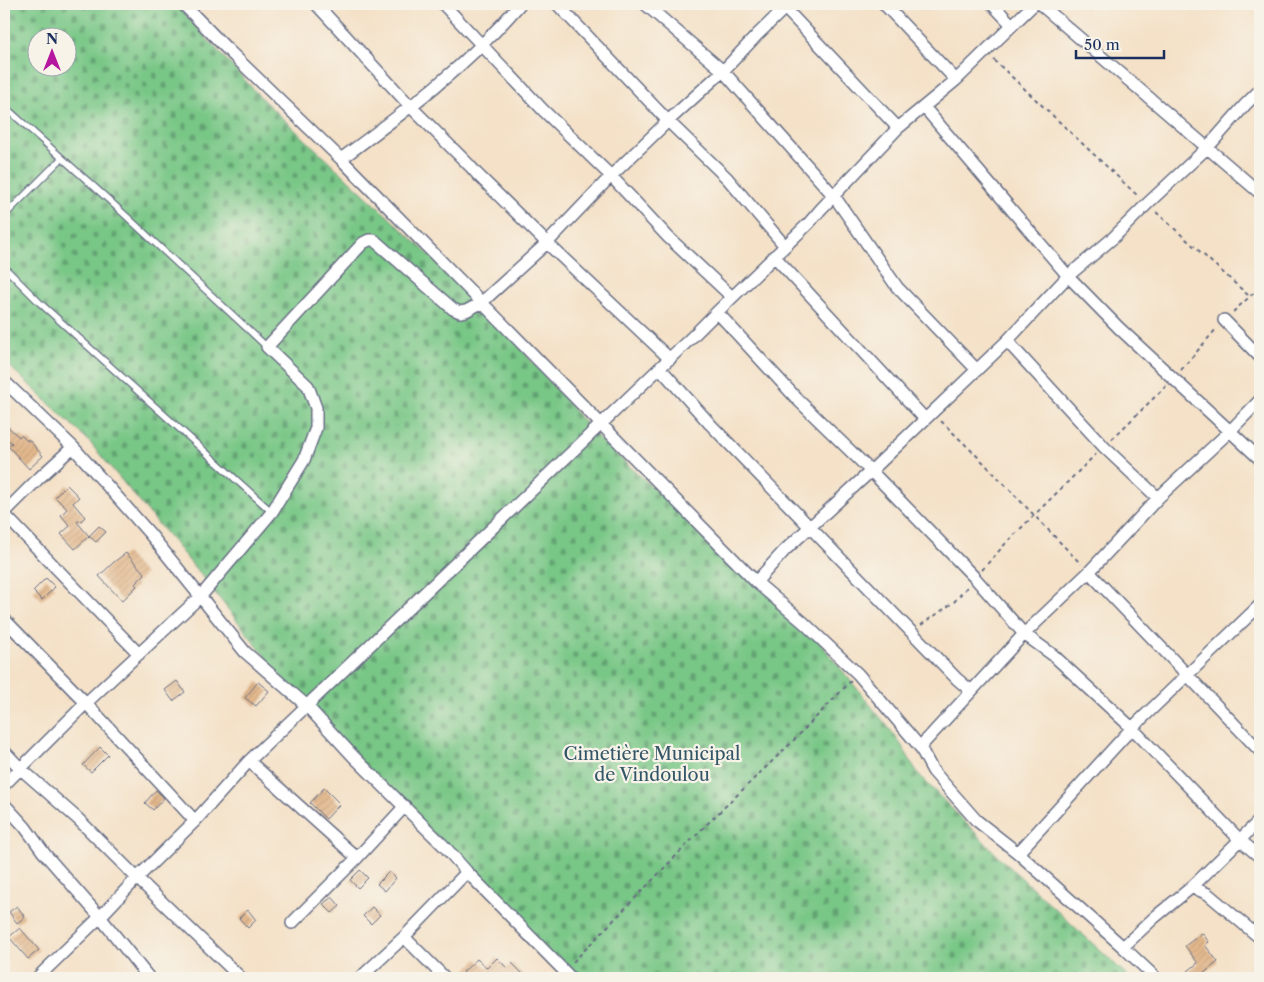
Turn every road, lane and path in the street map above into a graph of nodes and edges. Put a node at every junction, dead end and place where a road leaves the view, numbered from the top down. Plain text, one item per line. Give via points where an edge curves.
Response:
1 (183, 4) edge
2 (316, 4) edge
3 (443, 4) edge
4 (520, 4) edge
5 (558, 4) edge
6 (645, 4) edge
7 (884, 4) edge
8 (992, 4) edge
9 (1034, 4) edge
10 (1040, 4) edge
11 (785, 5) edge
12 (1012, 25) junction
13 (483, 44) junction
14 (985, 51) junction
15 (723, 71) junction
16 (956, 80) junction
17 (1260, 90) edge
18 (4, 106) edge
19 (412, 107) junction
20 (924, 107) junction
21 (668, 121) junction
22 (898, 128) junction
23 (1208, 147) junction
24 (62, 158) junction
25 (341, 159) junction
26 (611, 176) junction
27 (1260, 193) edge
28 (834, 196) junction
29 (1147, 204) junction
30 (4, 216) edge
31 (546, 244) junction
32 (785, 246) junction
33 (774, 256) junction
34 (4, 267) edge
35 (1068, 276) junction
36 (1260, 287) edge
37 (1250, 297) junction
38 (732, 298) junction
39 (481, 303) junction
40 (717, 312) junction
41 (1224, 320) junction
42 (1007, 341) junction
43 (267, 347) junction
44 (1260, 358) edge
45 (670, 359) junction
46 (660, 368) junction
47 (978, 370) junction
48 (1172, 378) junction
49 (4, 381) edge
50 (1260, 400) edge
51 (929, 416) junction
52 (601, 424) junction
53 (1230, 431) junction
54 (73, 447) junction
55 (1104, 447) junction
56 (1260, 458) edge
57 (871, 471) junction
58 (1158, 498) junction
59 (272, 512) junction
60 (4, 513) edge
61 (1035, 515) junction
62 (810, 527) junction
63 (1089, 572) junction
64 (975, 578) junction
65 (756, 582) junction
66 (201, 596) junction
67 (1260, 605) edge
68 (4, 619) edge
69 (911, 632) junction
70 (1024, 634) junction
71 (139, 654) junction
72 (858, 674) junction
73 (1188, 675) junction
74 (972, 691) junction
75 (86, 703) junction
76 (307, 706) junction
77 (1132, 728) junction
78 (920, 747) junction
79 (1260, 750) edge
80 (4, 751) edge
81 (249, 761) junction
82 (21, 768) junction
83 (4, 784) edge
84 (4, 804) edge
85 (405, 806) junction
86 (1260, 820) edge
87 (195, 821) junction
88 (1240, 840) junction
89 (1018, 853) junction
90 (1260, 857) edge
91 (358, 858) junction
92 (467, 872) junction
93 (136, 878) junction
94 (1192, 887) junction
95 (100, 917) junction
96 (292, 923) dead end
97 (404, 937) junction
98 (1260, 938) edge
99 (1123, 947) junction
100 (568, 975) edge
101 (38, 978) edge
102 (149, 978) edge
103 (241, 978) edge
104 (360, 978) edge
105 (445, 978) edge
106 (1156, 978) edge

1 - 25 street
2 - 19 street
3 - 13 street
4 - 13 street
5 - 21 street
6 - 15 street
7 - 16 street
8 - 12 street
9 - 12 street
10 - 23 street
11 - 15 street
11 - 22 street
12 - 14 street
13 - 19 street
13 - 26 street via 543,110
14 - 16 street
14 - 29 path
15 - 21 street
15 - 28 street
16 - 20 street
17 - 23 street
18 - 24 lane
19 - 25 street
19 - 31 street
20 - 22 street
20 - 35 street
21 - 26 street
21 - 32 street via 728,178
22 - 28 street
23 - 27 street
23 - 29 street
24 - 30 lane
24 - 43 lane
25 - 39 street
26 - 31 street
26 - 38 street
28 - 32 street
28 - 47 street via 897,287
29 - 35 street
29 - 37 path
31 - 39 street
31 - 45 street
32 - 33 street
33 - 38 street
33 - 51 street
34 - 59 lane
35 - 42 street
35 - 48 street
36 - 37 path
37 - 41 path
38 - 40 street
39 - 43 street via 466,311 452,309 374,240 369,240
39 - 52 street
40 - 45 street
40 - 57 street via 798,400
41 - 44 street
41 - 48 path
42 - 47 street
42 - 55 street
43 - 59 street via 308,386 316,408 316,428 304,460
45 - 46 street
46 - 52 street
46 - 62 street
47 - 51 street
48 - 53 street
48 - 55 path
49 - 54 street
50 - 53 street
51 - 57 street
51 - 61 path via 981,460
52 - 65 street
52 - 76 street
53 - 56 street
53 - 58 street
54 - 60 street
54 - 66 street
55 - 58 street
55 - 61 path
57 - 62 street
57 - 64 street
58 - 63 street
59 - 66 street
60 - 71 street
61 - 63 path
61 - 64 path
62 - 65 street
62 - 69 street
63 - 70 street
63 - 73 street
64 - 69 path via 954,602
64 - 70 street
65 - 72 street
66 - 71 street
66 - 76 street via 245,652
67 - 73 street
68 - 75 street
69 - 74 street
70 - 74 street
70 - 77 street via 1053,655
71 - 75 street
72 - 78 street
72 - 100 path via 705,826
73 - 77 street
73 - 79 street
74 - 78 street
75 - 82 street
75 - 87 street
76 - 81 street
76 - 85 street
77 - 88 street
77 - 89 street
78 - 89 street via 933,771 976,820
80 - 82 street
81 - 87 street
81 - 91 street
82 - 83 street
82 - 93 street via 78,819
84 - 95 street
85 - 91 street
85 - 92 street
86 - 88 street
87 - 93 street
88 - 90 street
88 - 94 street
89 - 99 street
91 - 96 street
92 - 97 street
92 - 100 street
93 - 95 street
93 - 103 street
94 - 98 street via 1208,894
94 - 99 street
95 - 101 street
95 - 102 street
97 - 104 street
97 - 105 street
99 - 106 street

